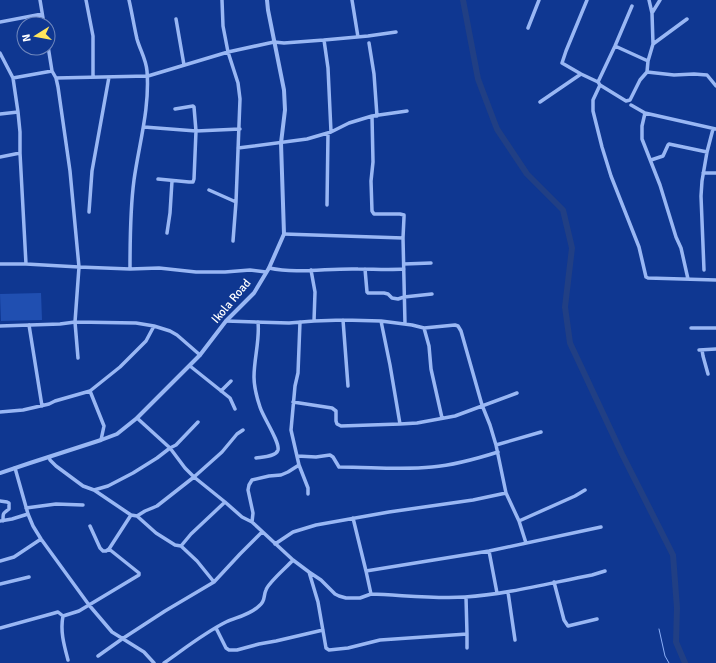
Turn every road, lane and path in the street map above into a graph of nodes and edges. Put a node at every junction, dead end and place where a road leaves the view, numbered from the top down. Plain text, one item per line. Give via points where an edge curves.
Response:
1 (40, 0) edge
2 (86, 0) edge
3 (129, 0) edge
4 (222, 0) edge
5 (267, 0) edge
6 (352, 0) edge
7 (540, 0) edge
8 (587, 0) edge
9 (649, 0) edge
10 (660, 0) edge
11 (632, 6) dead end
12 (652, 13) junction
13 (42, 14) joint
14 (176, 19) dead end
15 (687, 19) dead end
16 (0, 22) edge
17 (528, 28) dead end
18 (396, 32) dead end
19 (358, 37) junction
20 (324, 40) junction
21 (274, 42) junction
22 (369, 43) dead end
23 (653, 44) junction
24 (615, 46) junction
25 (228, 52) junction
26 (0, 54) edge
27 (50, 56) edge
28 (648, 61) junction
29 (184, 65) junction
30 (52, 71) junction
31 (647, 72) junction
32 (581, 74) junction
33 (148, 76) junction
34 (93, 77) junction
35 (108, 77) junction
36 (13, 78) junction
37 (56, 78) junction
38 (599, 83) junction
39 (716, 86) edge
40 (540, 102) dead end
41 (631, 105) dead end
42 (175, 109) dead end
43 (407, 111) dead end
44 (18, 112) junction
45 (645, 113) junction
46 (0, 114) edge
47 (372, 116) junction
48 (377, 116) junction
49 (144, 127) junction
50 (240, 129) junction
51 (715, 129) edge
52 (196, 131) junction
53 (330, 132) junction
54 (282, 143) junction
55 (238, 148) junction
56 (707, 152) junction
57 (20, 153) junction
58 (0, 157) edge
59 (651, 160) junction
60 (704, 173) junction
61 (716, 173) edge
62 (158, 179) dead end
63 (172, 181) junction
64 (209, 190) dead end
65 (236, 202) junction
66 (327, 205) dead end
67 (89, 212) dead end
68 (167, 233) dead end
69 (284, 234) junction
70 (404, 238) junction
71 (233, 241) dead end
72 (431, 263) dead end
73 (0, 264) edge
74 (26, 264) junction
75 (404, 264) junction
76 (78, 268) junction
77 (130, 269) junction
78 (365, 269) junction
79 (404, 269) junction
80 (267, 270) junction
81 (311, 270) junction
82 (704, 270) dead end
83 (688, 279) junction
84 (716, 280) edge
85 (432, 294) dead end
86 (404, 297) junction
87 (343, 320) junction
88 (226, 321) junction
89 (314, 321) junction
90 (381, 321) junction
91 (75, 322) junction
92 (258, 322) junction
93 (300, 322) junction
94 (405, 324) junction
95 (29, 325) junction
96 (0, 326) edge
97 (154, 326) junction
98 (424, 328) junction
99 (690, 328) dead end
100 (716, 328) edge
101 (716, 349) edge
102 (200, 355) junction
103 (78, 358) dead end
104 (190, 366) junction
105 (708, 374) dead end
106 (231, 381) dead end
107 (348, 386) dead end
108 (90, 391) junction
109 (221, 391) junction
110 (517, 393) dead end
111 (293, 402) junction
112 (482, 405) junction
113 (42, 406) junction
114 (235, 409) dead end
115 (0, 412) edge
116 (137, 418) junction
117 (442, 418) junction
118 (198, 422) dead end
119 (400, 424) junction
120 (243, 430) dead end
121 (540, 432) dead end
122 (101, 440) junction
123 (496, 445) junction
124 (170, 448) junction
125 (498, 452) junction
126 (297, 456) junction
127 (49, 457) junction
128 (256, 458) dead end
129 (299, 465) junction
130 (15, 468) junction
131 (0, 473) edge
132 (194, 477) junction
133 (94, 490) junction
134 (586, 490) dead end
135 (506, 493) junction
136 (308, 494) dead end
137 (0, 502) edge
138 (225, 502) junction
139 (83, 505) dead end
140 (26, 508) junction
141 (28, 514) junction
142 (131, 515) junction
143 (137, 516) junction
144 (354, 518) junction
145 (2, 521) edge
146 (520, 521) junction
147 (252, 522) junction
148 (90, 526) dead end
149 (601, 527) dead end
150 (262, 532) junction
151 (41, 540) junction
152 (526, 543) junction
153 (275, 544) junction
154 (181, 546) junction
155 (109, 549) junction
156 (488, 551) junction
157 (293, 560) junction
158 (0, 561) edge
159 (366, 571) junction
160 (605, 571) dead end
161 (309, 572) junction
162 (29, 577) dead end
163 (214, 582) junction
164 (554, 582) junction
165 (0, 584) edge
166 (508, 592) junction
167 (497, 593) junction
168 (371, 594) junction
169 (466, 597) junction
170 (89, 605) junction
171 (63, 616) junction
172 (597, 619) dead end
173 (0, 628) edge
174 (216, 628) junction
175 (323, 630) junction
176 (467, 634) junction
177 (122, 639) junction
178 (515, 640) dead end
179 (468, 648) dead end
180 (98, 656) dead end
181 (68, 660) dead end
182 (154, 663) edge
183 (164, 663) edge

1 - 13 street
2 - 34 street via 93,36
3 - 33 street
4 - 25 street
5 - 21 street, Ikola Road
6 - 19 street
7 - 17 street
8 - 32 street via 562,62
9 - 12 street
10 - 12 street
11 - 24 street
12 - 23 street
13 - 16 street
14 - 29 street
15 - 23 street
18 - 19 street
19 - 20 street
20 - 21 street
20 - 53 street via 328,68
21 - 25 street
21 - 54 street, Ikola Road via 284,90
22 - 48 street
23 - 28 street
24 - 28 street
24 - 38 street
25 - 29 street
25 - 50 street via 238,83
26 - 36 street
27 - 30 street
28 - 31 street
29 - 33 street
30 - 36 street
30 - 37 street
31 - 38 street via 628,101
31 - 39 street via 707,75
32 - 38 street
32 - 40 street
33 - 35 street
33 - 49 street via 148,103
34 - 35 street
34 - 37 street
35 - 67 street via 92,171
36 - 44 street
37 - 76 street via 70,171
38 - 83 street via 592,100 593,111 606,161 639,247 646,277
41 - 45 street
42 - 52 street via 194,107
43 - 48 street
44 - 46 street
44 - 57 street
45 - 51 street
45 - 59 street via 642,138
47 - 48 street
47 - 53 street
47 - 70 street via 372,211 374,214 404,215
49 - 52 street
49 - 77 street via 130,212
50 - 52 street
50 - 55 street
51 - 56 street
52 - 63 street via 193,182
53 - 54 street
53 - 66 street
54 - 55 street
54 - 69 street, Ikola Road
55 - 65 street
56 - 59 street via 669,144 664,156
56 - 60 street
57 - 58 street
57 - 74 street
59 - 83 street via 681,248
60 - 61 street
60 - 82 street via 701,196
62 - 63 street
63 - 68 street
64 - 65 street
65 - 71 street
69 - 70 street
69 - 80 street, Ikola Road
70 - 75 street
72 - 75 street
73 - 74 street
74 - 76 street
75 - 79 street
76 - 77 street
76 - 91 street
77 - 80 street via 159,268 210,273
78 - 79 street
78 - 81 street
78 - 86 street via 368,293 384,293 392,298
79 - 86 street
80 - 81 street
80 - 88 street, Ikola Road via 254,293
81 - 89 street via 315,292
83 - 84 street
85 - 86 street
86 - 94 street
87 - 89 street
87 - 90 street
87 - 107 street
88 - 92 street
88 - 102 street, Ikola Road
89 - 93 street
90 - 94 street
90 - 119 street
91 - 95 street
91 - 97 street via 136,323
91 - 103 street
92 - 93 street
92 - 128 street via 254,378 260,409 278,450 274,454
93 - 111 street via 298,373
94 - 98 street
95 - 96 street
95 - 113 street
97 - 102 street via 177,335
97 - 108 street via 146,341 120,367
98 - 112 street via 455,325 459,327
98 - 117 street
99 - 100 street
101 - 105 street via 701,350
102 - 104 street, Ikola Road
104 - 109 street
104 - 116 street, Ikola Road
106 - 109 street
108 - 113 street
108 - 122 street via 104,426
109 - 114 street via 230,398
110 - 112 street
111 - 119 street via 332,408 336,411 336,421 341,426
111 - 126 street via 291,430
112 - 117 street via 455,416
112 - 123 street
113 - 115 street
116 - 122 street, Ikola Road via 117,434
116 - 124 street
117 - 119 street
118 - 124 street via 182,440
120 - 132 street
121 - 123 street
122 - 127 street, Ikola Road
123 - 125 street
124 - 132 street
124 - 133 street via 133,473
125 - 126 street via 464,462 434,467 403,468 340,468 330,455
125 - 135 street
126 - 129 street
127 - 130 street, Ikola Road
127 - 133 street via 56,466 83,486
129 - 136 street
129 - 147 street via 281,475 252,480 248,490
130 - 131 street, Ikola Road
130 - 140 street
132 - 138 street
132 - 143 street via 157,506
133 - 142 street
134 - 146 street
135 - 144 street
135 - 146 street
137 - 145 street via 9,504
138 - 147 street
138 - 154 street
139 - 140 street via 56,504
140 - 141 street
141 - 145 street
141 - 151 street
142 - 143 street
142 - 155 street
143 - 154 street via 156,533
144 - 153 street via 293,532
144 - 159 street
146 - 152 street
147 - 150 street
148 - 155 street via 100,548 103,551
149 - 152 street
150 - 153 street
150 - 163 street
151 - 158 street via 14,557
151 - 170 street
152 - 156 street
153 - 157 street
154 - 163 street via 198,561
155 - 170 street via 140,574
156 - 159 street
156 - 167 street
157 - 161 street
157 - 174 street via 266,589 264,602 260,606
159 - 168 street
160 - 164 street
161 - 168 street via 339,596 360,598
161 - 175 street
162 - 165 street
163 - 177 street
164 - 166 street
164 - 172 street via 568,626
166 - 167 street
166 - 178 street
167 - 169 street
168 - 169 street
169 - 176 street
170 - 171 street
170 - 177 street via 112,632
171 - 173 street via 58,612
171 - 181 street via 61,625
174 - 175 street via 229,650
174 - 183 street
175 - 176 street via 326,648 329,650 380,640
176 - 179 street
177 - 180 street
177 - 182 street via 144,652

